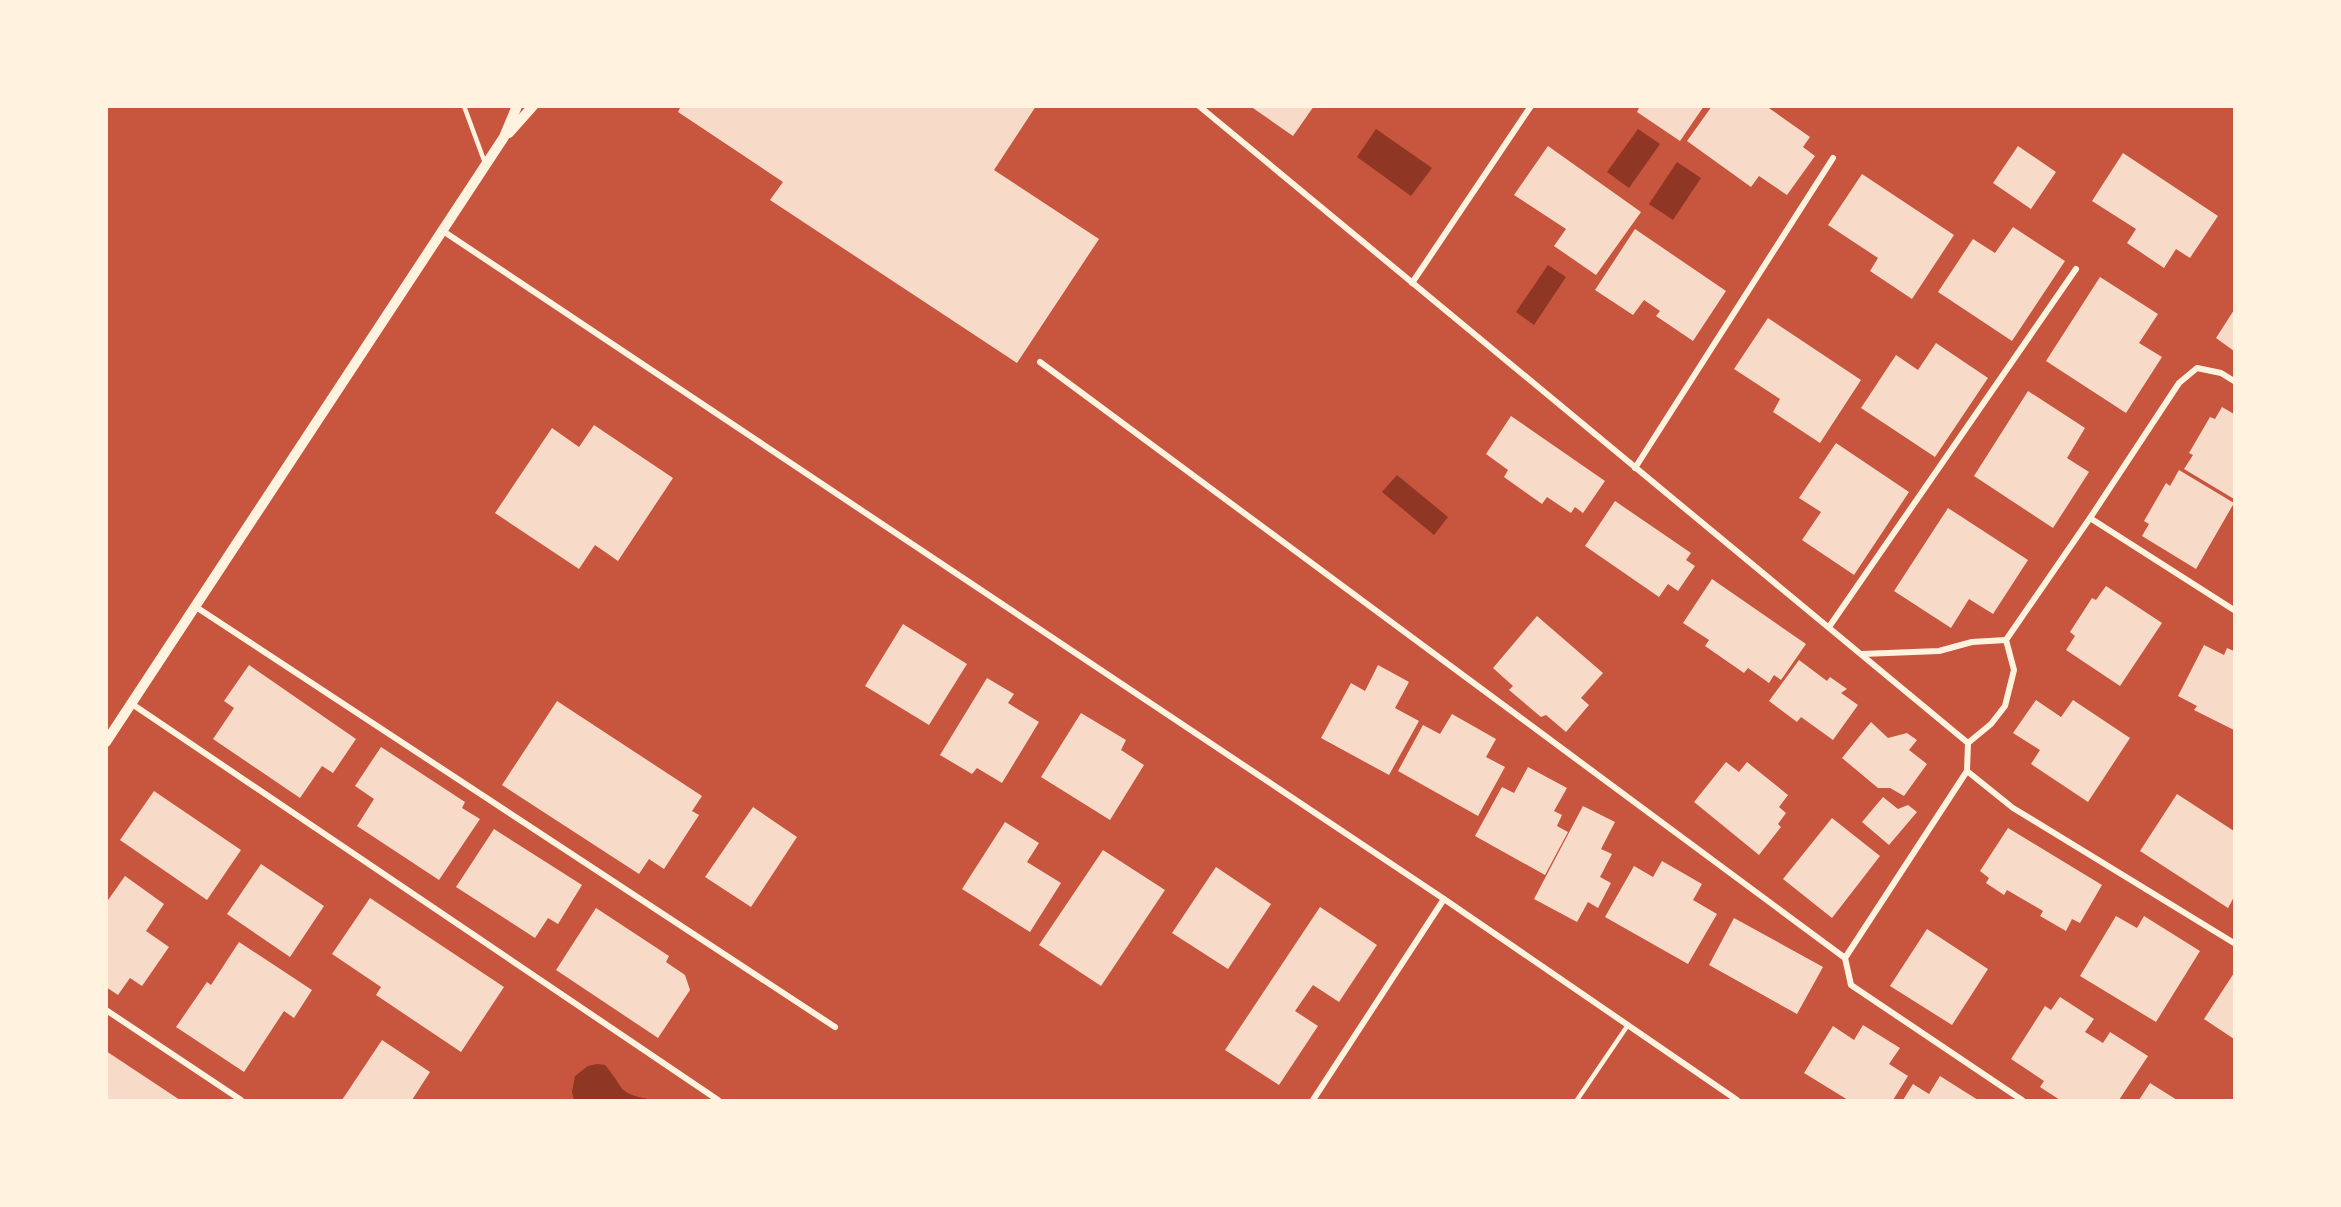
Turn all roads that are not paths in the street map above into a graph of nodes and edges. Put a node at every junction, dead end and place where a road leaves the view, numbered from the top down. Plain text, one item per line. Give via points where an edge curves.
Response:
1 (464, 106) edge
2 (517, 106) edge
3 (533, 106) edge
4 (1199, 106) edge
5 (1531, 106) edge
6 (504, 137) junction
7 (1833, 158) dead end
8 (486, 165) junction
9 (443, 231) junction
10 (2076, 269) dead end
11 (1412, 283) junction
12 (1040, 362) dead end
13 (2235, 381) edge
14 (1635, 468) junction
15 (2090, 518) junction
16 (196, 607) junction
17 (2235, 610) edge
18 (1829, 627) junction
19 (2006, 640) junction
20 (1862, 654) junction
21 (132, 704) junction
22 (106, 742) edge
23 (1968, 743) junction
24 (1967, 771) junction
25 (1444, 899) junction
26 (2235, 943) edge
27 (1845, 958) junction
28 (106, 1010) edge
29 (1628, 1025) junction
30 (835, 1027) dead end
31 (241, 1101) edge
32 (718, 1101) edge
33 (1313, 1101) edge
34 (1577, 1101) edge
35 (1737, 1101) edge
36 (2022, 1101) edge

1 - 8 lane
2 - 6 street
3 - 6 street
4 - 11 street
5 - 11 street
6 - 8 street
7 - 14 street
8 - 9 street
9 - 16 street
9 - 25 street
10 - 18 street
11 - 14 street
12 - 27 street
13 - 15 street via 2221,373 2197,368 2179,383
14 - 18 street
15 - 17 street
15 - 19 street
16 - 21 street
16 - 30 street
18 - 20 street
19 - 20 street via 1972,642 1939,651
19 - 23 street via 2014,670 2005,706
20 - 23 street
21 - 22 street
21 - 32 street
23 - 24 street
24 - 26 street via 2013,808
24 - 27 street
25 - 29 street
25 - 33 street
27 - 36 street via 1851,985
28 - 31 street
29 - 34 lane
29 - 35 street

